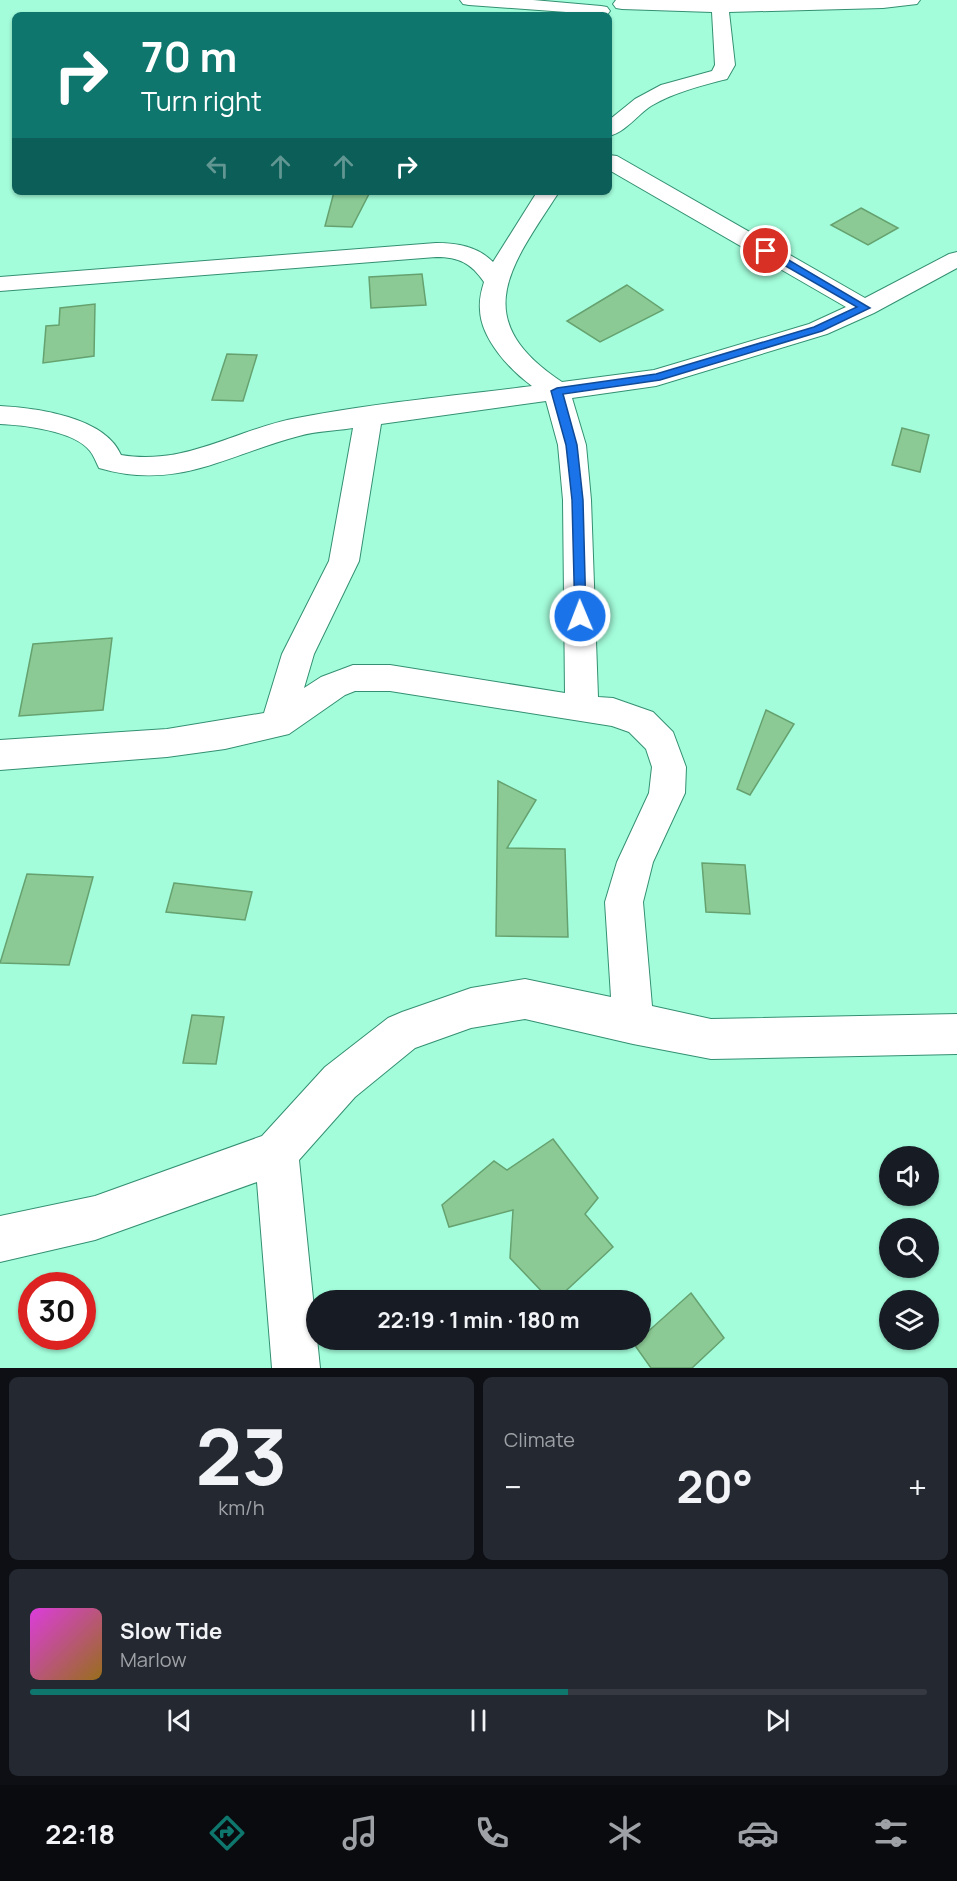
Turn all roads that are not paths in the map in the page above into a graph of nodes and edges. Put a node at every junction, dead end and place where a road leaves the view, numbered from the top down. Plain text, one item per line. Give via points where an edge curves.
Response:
1 (469, 0) edge
2 (910, 0) edge
3 (625, 2) edge
4 (720, 6) junction
5 (590, 12) edge
6 (602, 12) edge
7 (612, 128) edge
8 (612, 163) edge
9 (546, 195) edge
10 (957, 259) edge
11 (495, 280) junction
12 (0, 284) edge
13 (865, 308) junction
14 (557, 391) junction
15 (0, 415) edge
16 (369, 416) junction
17 (582, 709) junction
18 (278, 724) junction
19 (0, 755) edge
20 (633, 1024) junction
21 (957, 1034) edge
22 (276, 1153) junction
23 (0, 1239) edge
24 (296, 1368) edge

1 - 5 street
2 - 4 street
3 - 4 street
3 - 6 street
4 - 7 street via 725,65 720,75 668,89 642,103
8 - 13 street
9 - 11 street
10 - 13 street
11 - 12 street via 482,262 465,252 436,250
11 - 14 street via 492,312 503,339 524,367
13 - 14 street via 818,329 656,378
14 - 16 street
14 - 17 street via 572,445 578,500
15 - 16 street via 78,430 103,445 108,460 156,467 218,454 296,427
16 - 18 street via 344,561 298,654
17 - 18 street via 390,678 354,678 333,686
17 - 20 street via 613,712 641,722 661,742 669,767 667,794 634,862 624,902
18 - 19 street via 167,743
20 - 21 street via 711,1039
20 - 22 street via 525,999 471,1008 402,1032 339,1082
22 - 23 street via 95,1218
22 - 24 street

